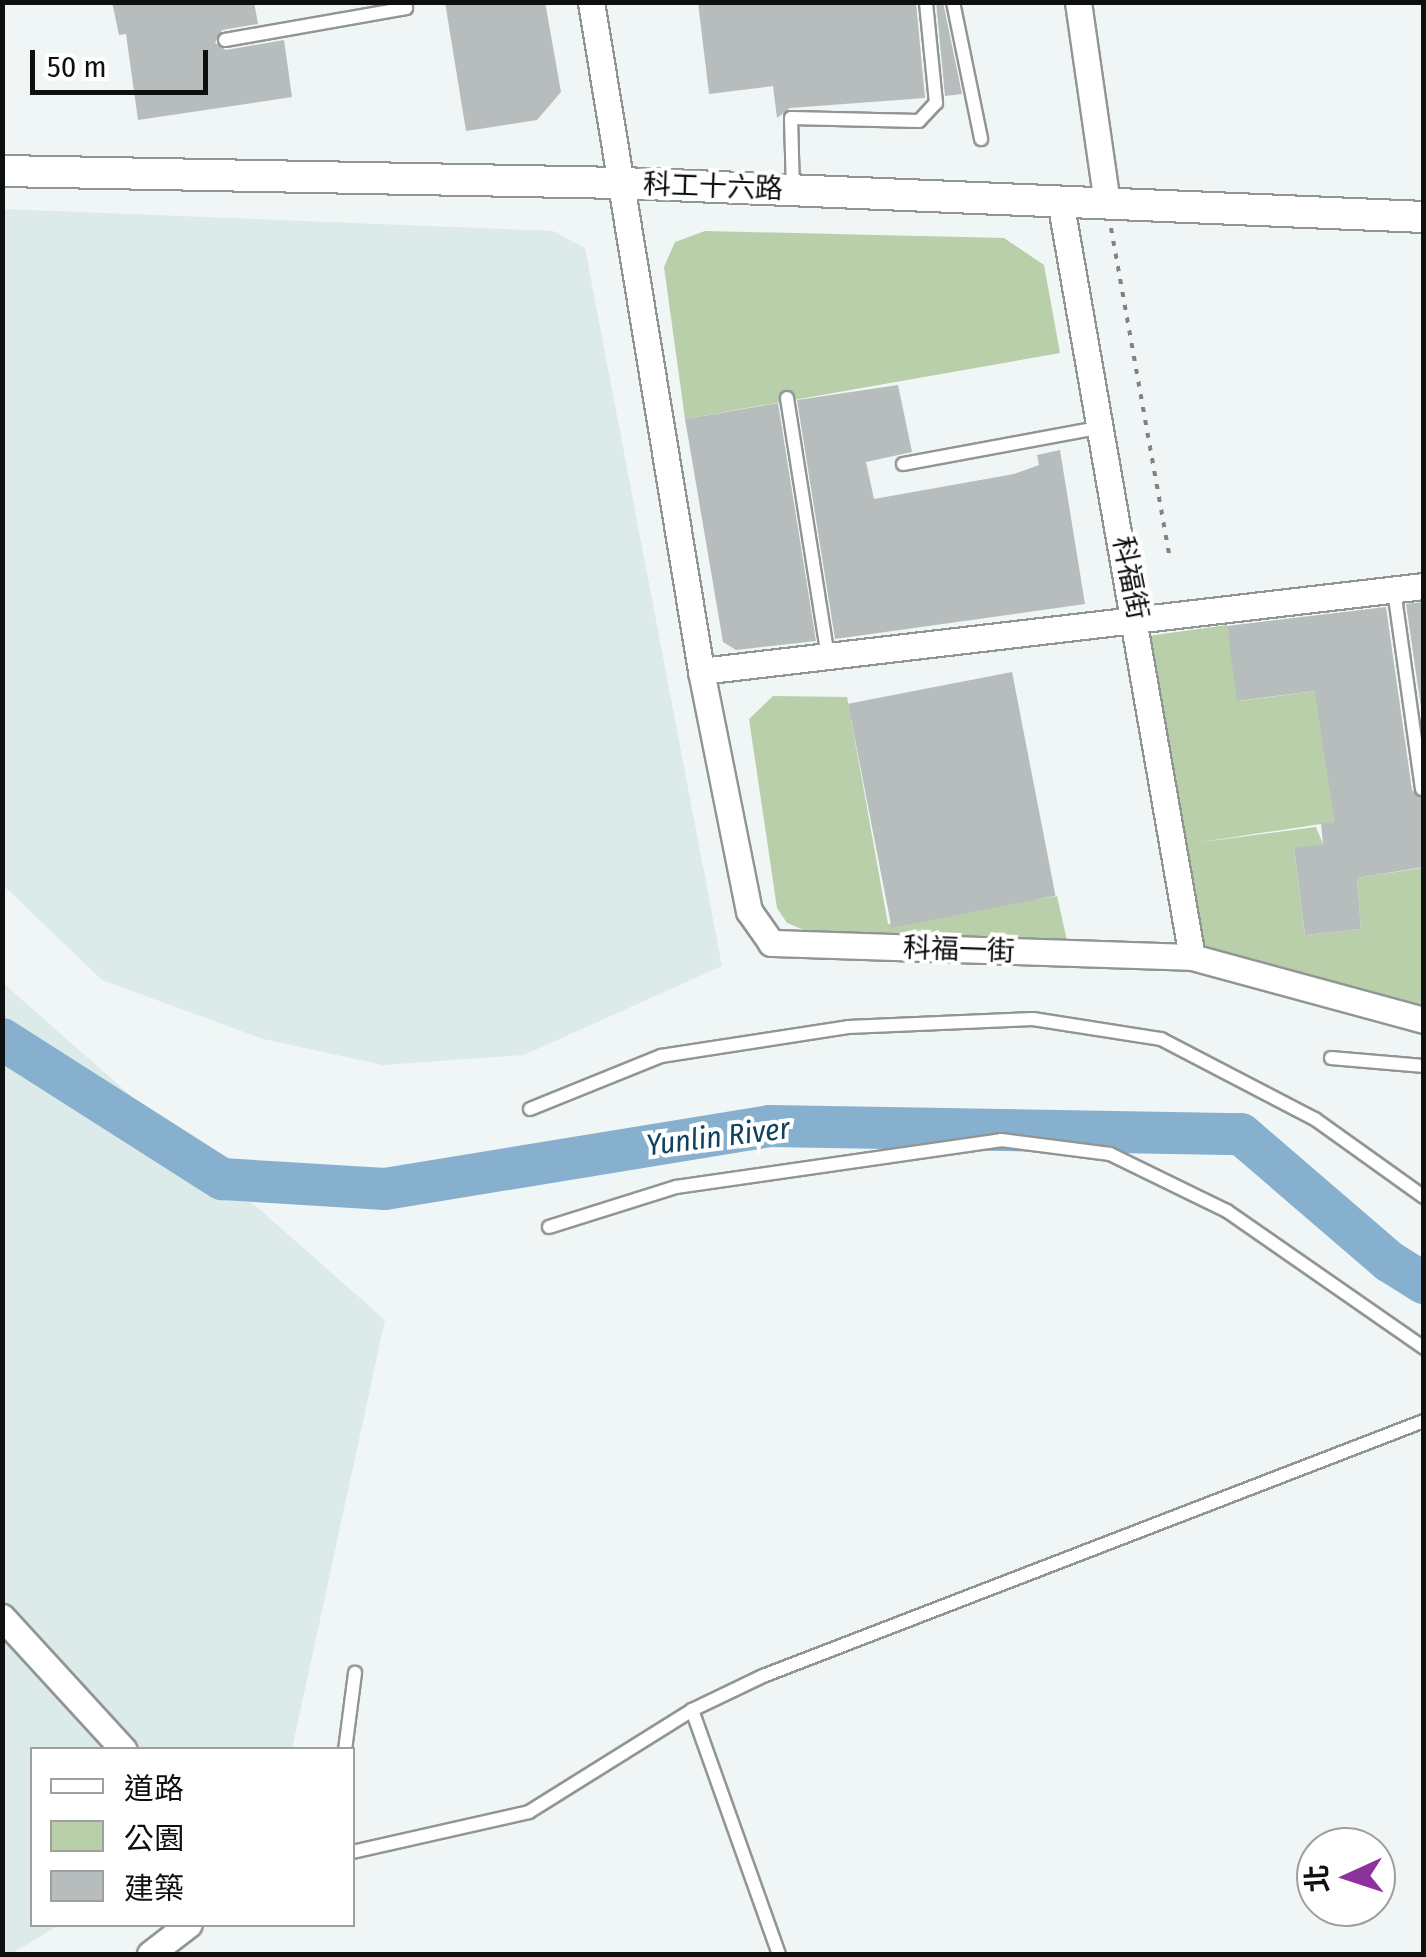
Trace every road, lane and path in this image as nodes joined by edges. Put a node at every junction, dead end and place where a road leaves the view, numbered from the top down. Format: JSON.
{"nodes":[{"id":1,"x":405,"y":2,"type":"edge"},
{"id":2,"x":591,"y":2,"type":"edge"},
{"id":3,"x":926,"y":2,"type":"edge"},
{"id":4,"x":953,"y":2,"type":"edge"},
{"id":5,"x":1078,"y":2,"type":"edge"},
{"id":6,"x":225,"y":40,"type":"dead end"},
{"id":7,"x":981,"y":139,"type":"dead end"},
{"id":8,"x":2,"y":171,"type":"edge"},
{"id":9,"x":622,"y":184,"type":"junction"},
{"id":10,"x":794,"y":190,"type":"junction"},
{"id":11,"x":1060,"y":200,"type":"junction"},
{"id":12,"x":1107,"y":204,"type":"junction"},
{"id":13,"x":1424,"y":217,"type":"edge"},
{"id":14,"x":787,"y":398,"type":"dead end"},
{"id":15,"x":1102,"y":427,"type":"junction"},
{"id":16,"x":903,"y":464,"type":"dead end"},
{"id":17,"x":1169,"y":555,"type":"dead end"},
{"id":18,"x":1424,"y":586,"type":"edge"},
{"id":19,"x":1394,"y":590,"type":"junction"},
{"id":20,"x":1138,"y":620,"type":"junction"},
{"id":21,"x":828,"y":656,"type":"junction"},
{"id":22,"x":701,"y":670,"type":"junction"},
{"id":23,"x":1422,"y":789,"type":"edge"},
{"id":24,"x":1192,"y":957,"type":"junction"},
{"id":25,"x":1424,"y":1020,"type":"edge"},
{"id":26,"x":1331,"y":1058,"type":"dead end"},
{"id":27,"x":1424,"y":1066,"type":"edge"},
{"id":28,"x":530,"y":1109,"type":"dead end"},
{"id":29,"x":1424,"y":1196,"type":"edge"},
{"id":30,"x":548,"y":1227,"type":"dead end"},
{"id":31,"x":1424,"y":1348,"type":"edge"},
{"id":32,"x":1424,"y":1421,"type":"edge"},
{"id":33,"x":2,"y":1617,"type":"edge"},
{"id":34,"x":354,"y":1673,"type":"dead end"},
{"id":35,"x":692,"y":1710,"type":"junction"},
{"id":36,"x":121,"y":1747,"type":"edge"},
{"id":37,"x":345,"y":1747,"type":"edge"},
{"id":38,"x":355,"y":1851,"type":"edge"},
{"id":39,"x":185,"y":1927,"type":"edge"},
{"id":40,"x":150,"y":1954,"type":"edge"},
{"id":41,"x":780,"y":1954,"type":"edge"}],
"edges":[{"from":1,"to":6,"type":"lane"},
{"from":2,"to":9,"type":"street","name":"科福一街"},
{"from":3,"to":10,"type":"lane"},
{"from":4,"to":7,"type":"lane"},
{"from":5,"to":12,"type":"street"},
{"from":8,"to":9,"type":"street","name":"科工十六路"},
{"from":9,"to":10,"type":"street","name":"科工十六路"},
{"from":9,"to":22,"type":"street","name":"科福一街"},
{"from":10,"to":11,"type":"street","name":"科工十六路"},
{"from":11,"to":12,"type":"street","name":"科工十六路"},
{"from":11,"to":15,"type":"street","name":"科福街"},
{"from":12,"to":13,"type":"street","name":"科工十六路"},
{"from":12,"to":17,"type":"path"},
{"from":14,"to":21,"type":"lane"},
{"from":15,"to":16,"type":"lane"},
{"from":15,"to":20,"type":"street","name":"科福街"},
{"from":18,"to":19,"type":"street"},
{"from":19,"to":20,"type":"street"},
{"from":19,"to":23,"type":"lane"},
{"from":20,"to":21,"type":"street"},
{"from":20,"to":24,"type":"street","name":"科福街"},
{"from":21,"to":22,"type":"street"},
{"from":22,"to":24,"type":"street","name":"科福一街"},
{"from":24,"to":25,"type":"street","name":"科福一街"},
{"from":26,"to":27,"type":"lane"},
{"from":28,"to":29,"type":"lane"},
{"from":30,"to":31,"type":"lane"},
{"from":32,"to":35,"type":"lane"},
{"from":33,"to":36,"type":"street"},
{"from":34,"to":37,"type":"lane"},
{"from":35,"to":38,"type":"lane"},
{"from":35,"to":41,"type":"lane"},
{"from":39,"to":40,"type":"street"}]}
